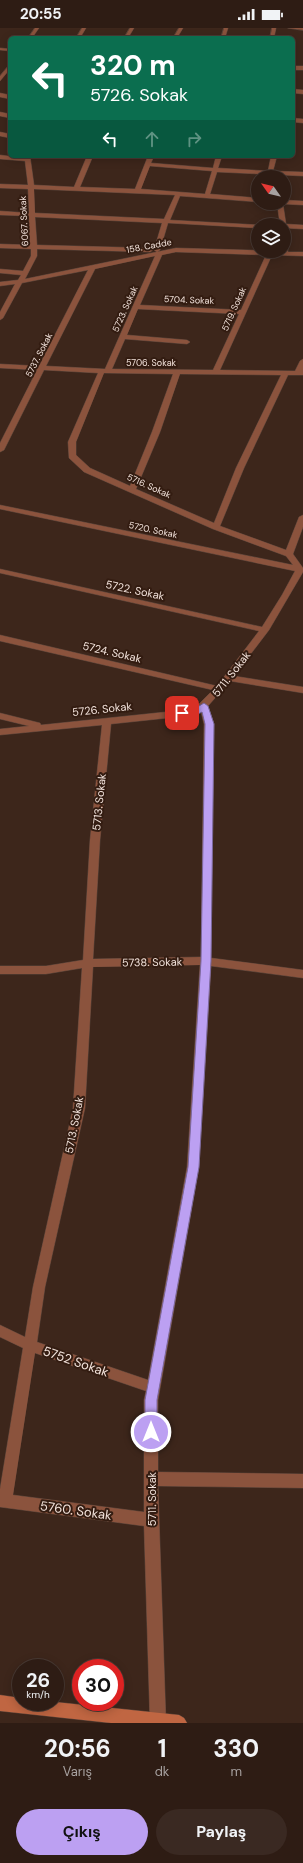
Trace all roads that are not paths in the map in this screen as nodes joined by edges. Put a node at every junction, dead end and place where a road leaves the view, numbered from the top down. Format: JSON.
{"nodes":[{"id":1,"x":290,"y":28,"type":"edge"},
{"id":2,"x":303,"y":29,"type":"edge"},
{"id":3,"x":8,"y":68,"type":"edge"},
{"id":4,"x":1,"y":77,"type":"edge"},
{"id":5,"x":27,"y":158,"type":"edge"},
{"id":6,"x":89,"y":158,"type":"edge"},
{"id":7,"x":150,"y":158,"type":"edge"},
{"id":8,"x":218,"y":158,"type":"edge"},
{"id":9,"x":274,"y":158,"type":"edge"},
{"id":10,"x":148,"y":164,"type":"junction"},
{"id":11,"x":214,"y":170,"type":"junction"},
{"id":12,"x":271,"y":170,"type":"edge"},
{"id":13,"x":251,"y":172,"type":"edge"},
{"id":14,"x":291,"y":174,"type":"edge"},
{"id":15,"x":303,"y":174,"type":"edge"},
{"id":16,"x":0,"y":186,"type":"edge"},
{"id":17,"x":31,"y":187,"type":"junction"},
{"id":18,"x":76,"y":189,"type":"junction"},
{"id":19,"x":137,"y":191,"type":"junction"},
{"id":20,"x":178,"y":194,"type":"junction"},
{"id":21,"x":207,"y":196,"type":"junction"},
{"id":22,"x":251,"y":199,"type":"edge"},
{"id":23,"x":291,"y":202,"type":"edge"},
{"id":24,"x":303,"y":203,"type":"edge"},
{"id":25,"x":0,"y":213,"type":"edge"},
{"id":26,"x":33,"y":216,"type":"junction"},
{"id":27,"x":166,"y":221,"type":"junction"},
{"id":28,"x":251,"y":226,"type":"edge"},
{"id":29,"x":291,"y":226,"type":"edge"},
{"id":30,"x":303,"y":227,"type":"edge"},
{"id":31,"x":0,"y":246,"type":"edge"},
{"id":32,"x":34,"y":248,"type":"junction"},
{"id":33,"x":159,"y":252,"type":"junction"},
{"id":34,"x":251,"y":252,"type":"edge"},
{"id":35,"x":291,"y":254,"type":"edge"},
{"id":36,"x":303,"y":254,"type":"edge"},
{"id":37,"x":268,"y":258,"type":"edge"},
{"id":38,"x":93,"y":267,"type":"junction"},
{"id":39,"x":0,"y":271,"type":"edge"},
{"id":40,"x":25,"y":273,"type":"junction"},
{"id":41,"x":20,"y":282,"type":"junction"},
{"id":42,"x":0,"y":284,"type":"edge"},
{"id":43,"x":136,"y":307,"type":"junction"},
{"id":44,"x":242,"y":312,"type":"junction"},
{"id":45,"x":0,"y":318,"type":"edge"},
{"id":46,"x":122,"y":337,"type":"junction"},
{"id":47,"x":187,"y":342,"type":"dead end"},
{"id":48,"x":303,"y":362,"type":"edge"},
{"id":49,"x":0,"y":366,"type":"edge"},
{"id":50,"x":43,"y":368,"type":"junction"},
{"id":51,"x":105,"y":372,"type":"junction"},
{"id":52,"x":177,"y":372,"type":"junction"},
{"id":53,"x":216,"y":372,"type":"junction"},
{"id":54,"x":286,"y":372,"type":"junction"},
{"id":55,"x":301,"y":373,"type":"edge"},
{"id":56,"x":0,"y":450,"type":"edge"},
{"id":57,"x":132,"y":490,"type":"junction"},
{"id":58,"x":0,"y":507,"type":"edge"},
{"id":59,"x":303,"y":516,"type":"edge"},
{"id":60,"x":216,"y":527,"type":"junction"},
{"id":61,"x":289,"y":554,"type":"junction"},
{"id":62,"x":302,"y":570,"type":"edge"},
{"id":63,"x":0,"y":571,"type":"edge"},
{"id":64,"x":265,"y":630,"type":"junction"},
{"id":65,"x":0,"y":638,"type":"edge"},
{"id":66,"x":227,"y":678,"type":"junction"},
{"id":67,"x":219,"y":689,"type":"junction"},
{"id":68,"x":303,"y":690,"type":"edge"},
{"id":69,"x":204,"y":706,"type":"junction"},
{"id":70,"x":0,"y":716,"type":"edge"},
{"id":71,"x":107,"y":720,"type":"junction"},
{"id":72,"x":43,"y":726,"type":"junction"},
{"id":73,"x":0,"y":732,"type":"edge"},
{"id":74,"x":206,"y":961,"type":"junction"},
{"id":75,"x":88,"y":963,"type":"junction"},
{"id":76,"x":0,"y":970,"type":"edge"},
{"id":77,"x":303,"y":974,"type":"edge"},
{"id":78,"x":0,"y":1331,"type":"edge"},
{"id":79,"x":29,"y":1345,"type":"junction"},
{"id":80,"x":154,"y":1388,"type":"junction"},
{"id":81,"x":152,"y":1480,"type":"junction"},
{"id":82,"x":303,"y":1481,"type":"edge"},
{"id":83,"x":3,"y":1500,"type":"edge"},
{"id":84,"x":151,"y":1520,"type":"junction"},
{"id":85,"x":0,"y":1703,"type":"edge"},
{"id":86,"x":157,"y":1722,"type":"edge"},
{"id":87,"x":179,"y":1723,"type":"edge"}],
"edges":[{"from":1,"to":2,"type":"street"},
{"from":3,"to":4,"type":"street"},
{"from":5,"to":17,"type":"street","name":"6067. Sokak"},
{"from":6,"to":18,"type":"street"},
{"from":7,"to":10,"type":"street"},
{"from":8,"to":11,"type":"street"},
{"from":9,"to":12,"type":"street"},
{"from":10,"to":11,"type":"street"},
{"from":10,"to":19,"type":"street"},
{"from":11,"to":13,"type":"street"},
{"from":11,"to":21,"type":"street"},
{"from":14,"to":15,"type":"street"},
{"from":16,"to":17,"type":"street"},
{"from":17,"to":18,"type":"street"},
{"from":17,"to":26,"type":"street","name":"6067. Sokak"},
{"from":18,"to":19,"type":"street"},
{"from":19,"to":20,"type":"street"},
{"from":20,"to":21,"type":"street"},
{"from":20,"to":27,"type":"street","name":"5723. Sokak"},
{"from":21,"to":22,"type":"street"},
{"from":23,"to":24,"type":"street"},
{"from":25,"to":26,"type":"street"},
{"from":26,"to":27,"type":"street"},
{"from":26,"to":32,"type":"street","name":"6067. Sokak"},
{"from":27,"to":28,"type":"street"},
{"from":27,"to":33,"type":"street","name":"5723. Sokak"},
{"from":29,"to":30,"type":"street"},
{"from":31,"to":32,"type":"street"},
{"from":32,"to":33,"type":"street"},
{"from":32,"to":40,"type":"street","name":"6067. Sokak"},
{"from":33,"to":34,"type":"street","name":"158. Cadde"},
{"from":33,"to":38,"type":"street","name":"158. Cadde"},
{"from":33,"to":43,"type":"street","name":"5723. Sokak"},
{"from":35,"to":36,"type":"street","name":"158. Cadde"},
{"from":37,"to":44,"type":"street","name":"5719. Sokak"},
{"from":38,"to":41,"type":"street","name":"158. Cadde"},
{"from":38,"to":50,"type":"street","name":"5737. Sokak"},
{"from":39,"to":40,"type":"street"},
{"from":40,"to":41,"type":"street","name":"6067. Sokak"},
{"from":41,"to":42,"type":"street","name":"158. Cadde"},
{"from":41,"to":45,"type":"street","name":"6067. Sokak"},
{"from":43,"to":44,"type":"street","name":"5704. Sokak"},
{"from":43,"to":46,"type":"street","name":"5723. Sokak"},
{"from":44,"to":53,"type":"street","name":"5719. Sokak"},
{"from":46,"to":47,"type":"street"},
{"from":46,"to":51,"type":"street","name":"5723. Sokak"},
{"from":48,"to":55,"type":"street"},
{"from":49,"to":50,"type":"street","name":"5706. Sokak"},
{"from":50,"to":51,"type":"street","name":"5706. Sokak"},
{"from":50,"to":56,"type":"street","name":"5737. Sokak"},
{"from":51,"to":52,"type":"street","name":"5706. Sokak"},
{"from":51,"to":57,"type":"street","name":"5716. Sokak"},
{"from":52,"to":53,"type":"street","name":"5706. Sokak"},
{"from":52,"to":57,"type":"street"},
{"from":53,"to":54,"type":"street","name":"5706. Sokak"},
{"from":54,"to":55,"type":"street","name":"5706. Sokak"},
{"from":54,"to":60,"type":"street"},
{"from":57,"to":60,"type":"street","name":"5716. Sokak"},
{"from":58,"to":62,"type":"street","name":"5720. Sokak"},
{"from":59,"to":61,"type":"street"},
{"from":60,"to":61,"type":"street","name":"5716. Sokak"},
{"from":61,"to":62,"type":"street"},
{"from":62,"to":64,"type":"street","name":"5711. Sokak"},
{"from":63,"to":64,"type":"street","name":"5722. Sokak"},
{"from":64,"to":66,"type":"street","name":"5711. Sokak"},
{"from":65,"to":67,"type":"street","name":"5724. Sokak"},
{"from":66,"to":67,"type":"street","name":"5711. Sokak"},
{"from":66,"to":68,"type":"street"},
{"from":67,"to":69,"type":"street","name":"5711. Sokak"},
{"from":69,"to":71,"type":"street","name":"5726. Sokak"},
{"from":69,"to":74,"type":"street","name":"5711. Sokak"},
{"from":70,"to":72,"type":"street"},
{"from":71,"to":72,"type":"street","name":"5726. Sokak"},
{"from":71,"to":75,"type":"street","name":"5713. Sokak"},
{"from":72,"to":73,"type":"street","name":"5726. Sokak"},
{"from":74,"to":75,"type":"street","name":"5738. Sokak"},
{"from":74,"to":77,"type":"street","name":"5738. Sokak"},
{"from":74,"to":80,"type":"street","name":"5711. Sokak"},
{"from":75,"to":76,"type":"street","name":"5738. Sokak"},
{"from":75,"to":79,"type":"street","name":"5713. Sokak"},
{"from":78,"to":79,"type":"street","name":"5752 Sokak"},
{"from":79,"to":80,"type":"street","name":"5752 Sokak"},
{"from":79,"to":83,"type":"street","name":"5713. Sokak"},
{"from":80,"to":81,"type":"street","name":"5711. Sokak"},
{"from":81,"to":82,"type":"street"},
{"from":81,"to":84,"type":"street","name":"5711. Sokak"},
{"from":83,"to":84,"type":"street","name":"5760. Sokak"},
{"from":84,"to":86,"type":"street","name":"5711. Sokak"},
{"from":85,"to":86,"type":"street"},
{"from":86,"to":87,"type":"street"}]}
